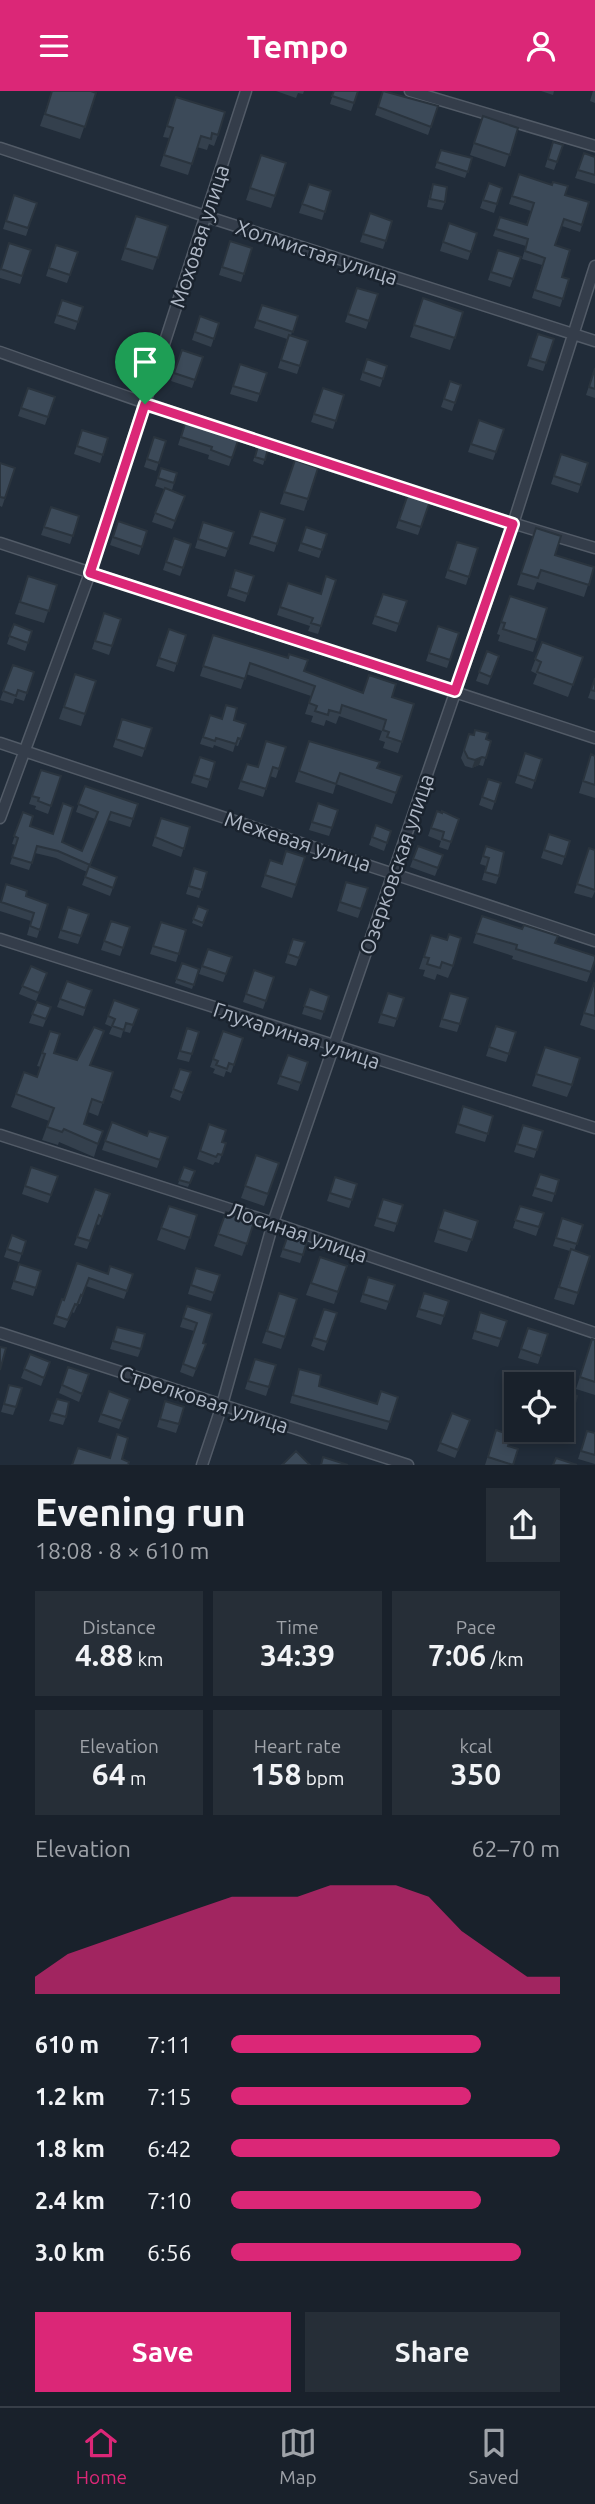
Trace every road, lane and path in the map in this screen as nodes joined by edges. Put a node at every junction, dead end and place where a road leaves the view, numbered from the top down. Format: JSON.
{"nodes":[{"id":1,"x":246,"y":91,"type":"edge"},
{"id":2,"x":410,"y":91,"type":"edge"},
{"id":3,"x":595,"y":146,"type":"edge"},
{"id":4,"x":0,"y":148,"type":"edge"},
{"id":5,"x":205,"y":216,"type":"junction"},
{"id":6,"x":595,"y":265,"type":"edge"},
{"id":7,"x":573,"y":334,"type":"junction"},
{"id":8,"x":595,"y":341,"type":"edge"},
{"id":9,"x":0,"y":352,"type":"edge"},
{"id":10,"x":145,"y":404,"type":"junction"},
{"id":11,"x":513,"y":524,"type":"junction"},
{"id":12,"x":0,"y":544,"type":"edge"},
{"id":13,"x":595,"y":548,"type":"edge"},
{"id":14,"x":90,"y":573,"type":"junction"},
{"id":15,"x":455,"y":691,"type":"junction"},
{"id":16,"x":595,"y":738,"type":"edge"},
{"id":17,"x":0,"y":743,"type":"edge"},
{"id":18,"x":23,"y":750,"type":"junction"},
{"id":19,"x":0,"y":818,"type":"edge"},
{"id":20,"x":392,"y":873,"type":"junction"},
{"id":21,"x":0,"y":939,"type":"edge"},
{"id":22,"x":595,"y":941,"type":"edge"},
{"id":23,"x":334,"y":1047,"type":"junction"},
{"id":24,"x":595,"y":1128,"type":"edge"},
{"id":25,"x":0,"y":1135,"type":"edge"},
{"id":26,"x":273,"y":1223,"type":"junction"},
{"id":27,"x":0,"y":1333,"type":"edge"},
{"id":28,"x":595,"y":1333,"type":"edge"},
{"id":29,"x":222,"y":1405,"type":"junction"},
{"id":30,"x":202,"y":1465,"type":"edge"},
{"id":31,"x":408,"y":1465,"type":"edge"}],
"edges":[{"from":1,"to":5,"type":"street","name":"Моховая улица"},
{"from":2,"to":3,"type":"street"},
{"from":4,"to":5,"type":"street","name":"Холмистая улица"},
{"from":5,"to":7,"type":"street","name":"Холмистая улица"},
{"from":5,"to":10,"type":"street","name":"Моховая улица"},
{"from":6,"to":7,"type":"street","name":"Озерковская улица"},
{"from":7,"to":8,"type":"street","name":"Холмистая улица"},
{"from":7,"to":11,"type":"street","name":"Озерковская улица"},
{"from":9,"to":10,"type":"street"},
{"from":10,"to":11,"type":"street"},
{"from":10,"to":14,"type":"street","name":"Моховая улица"},
{"from":11,"to":13,"type":"street"},
{"from":11,"to":15,"type":"street","name":"Озерковская улица"},
{"from":12,"to":14,"type":"street"},
{"from":14,"to":15,"type":"street"},
{"from":14,"to":18,"type":"street","name":"Моховая улица"},
{"from":15,"to":16,"type":"street"},
{"from":15,"to":20,"type":"street","name":"Озерковская улица"},
{"from":17,"to":18,"type":"street","name":"Межевая улица"},
{"from":18,"to":19,"type":"street","name":"Моховая улица"},
{"from":18,"to":20,"type":"street","name":"Межевая улица"},
{"from":20,"to":22,"type":"street","name":"Межевая улица"},
{"from":20,"to":23,"type":"street","name":"Озерковская улица"},
{"from":21,"to":23,"type":"street","name":"Глухариная улица"},
{"from":23,"to":24,"type":"street","name":"Глухариная улица"},
{"from":23,"to":26,"type":"street","name":"Озерковская улица"},
{"from":25,"to":26,"type":"street","name":"Лосиная улица"},
{"from":26,"to":28,"type":"street","name":"Лосиная улица"},
{"from":26,"to":29,"type":"street","name":"Озерковская улица"},
{"from":27,"to":29,"type":"street","name":"Стрелковая улица"},
{"from":29,"to":30,"type":"street","name":"Озерковская улица"},
{"from":29,"to":31,"type":"street","name":"Стрелковая улица"}]}
